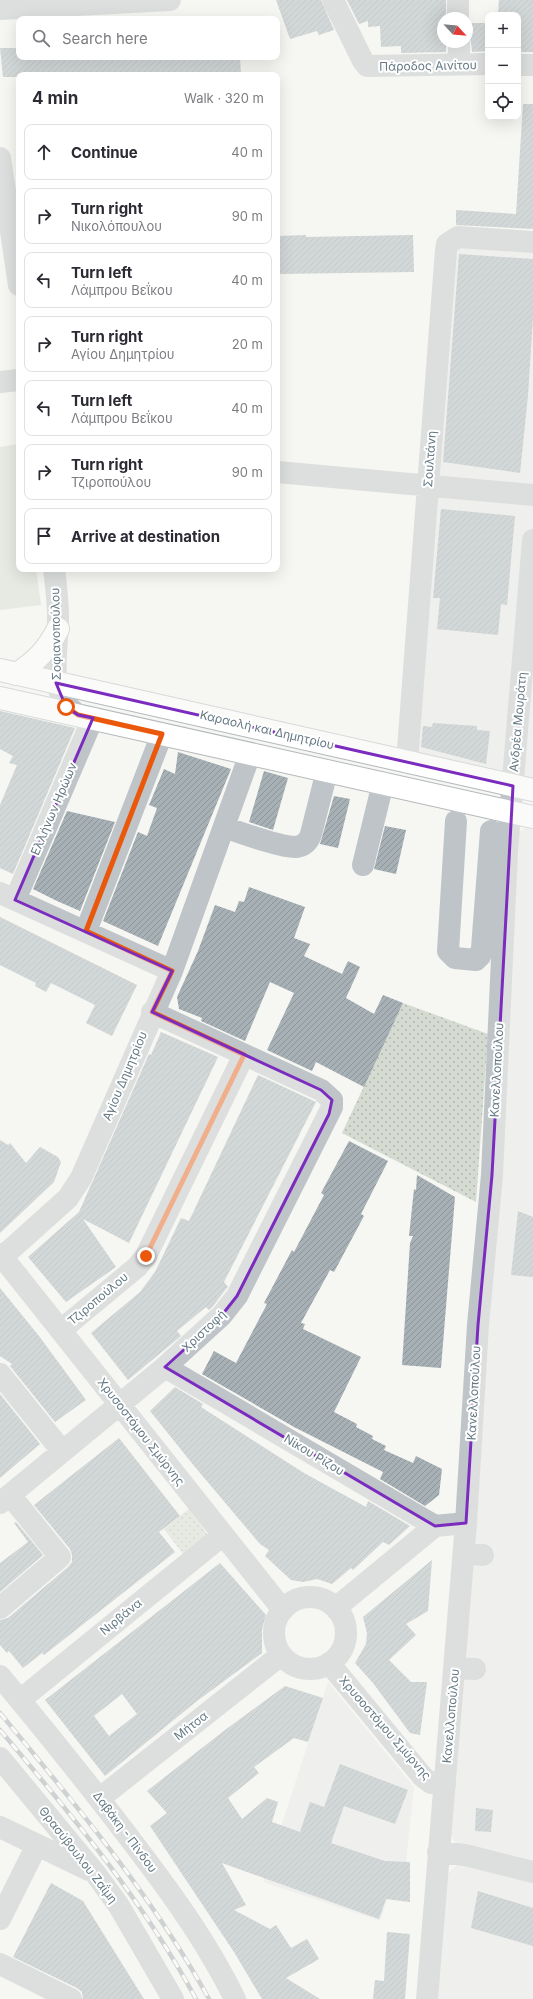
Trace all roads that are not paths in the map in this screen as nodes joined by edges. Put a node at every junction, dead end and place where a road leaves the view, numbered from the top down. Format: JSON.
{"nodes":[{"id":1,"x":170,"y":0,"type":"edge"},
{"id":2,"x":333,"y":0,"type":"edge"},
{"id":3,"x":458,"y":0,"type":"edge"},
{"id":4,"x":0,"y":9,"type":"edge"},
{"id":5,"x":458,"y":12,"type":"edge"},
{"id":6,"x":459,"y":48,"type":"edge"},
{"id":7,"x":459,"y":64,"type":"junction"},
{"id":8,"x":485,"y":64,"type":"edge"},
{"id":9,"x":521,"y":65,"type":"edge"},
{"id":10,"x":533,"y":65,"type":"edge"},
{"id":11,"x":0,"y":158,"type":"edge"},
{"id":12,"x":533,"y":242,"type":"edge"},
{"id":13,"x":16,"y":265,"type":"edge"},
{"id":14,"x":16,"y":380,"type":"edge"},
{"id":15,"x":0,"y":382,"type":"edge"},
{"id":16,"x":280,"y":472,"type":"edge"},
{"id":17,"x":428,"y":485,"type":"junction"},
{"id":18,"x":533,"y":495,"type":"edge"},
{"id":19,"x":533,"y":540,"type":"edge"},
{"id":20,"x":54,"y":572,"type":"edge"},
{"id":21,"x":530,"y":600,"type":"edge"},
{"id":22,"x":58,"y":629,"type":"junction"},
{"id":23,"x":8,"y":672,"type":"edge"},
{"id":24,"x":56,"y":683,"type":"junction"},
{"id":25,"x":0,"y":698,"type":"edge"},
{"id":26,"x":85,"y":716,"type":"junction"},
{"id":27,"x":162,"y":734,"type":"junction"},
{"id":28,"x":250,"y":754,"type":"junction"},
{"id":29,"x":407,"y":762,"type":"junction"},
{"id":30,"x":327,"y":771,"type":"junction"},
{"id":31,"x":383,"y":783,"type":"junction"},
{"id":32,"x":523,"y":788,"type":"edge"},
{"id":33,"x":511,"y":812,"type":"junction"},
{"id":34,"x":533,"y":817,"type":"edge"},
{"id":35,"x":456,"y":821,"type":"dead end"},
{"id":36,"x":224,"y":827,"type":"junction"},
{"id":37,"x":491,"y":831,"type":"dead end"},
{"id":38,"x":364,"y":864,"type":"dead end"},
{"id":39,"x":8,"y":896,"type":"edge"},
{"id":40,"x":495,"y":917,"type":"junction"},
{"id":41,"x":86,"y":931,"type":"junction"},
{"id":42,"x":172,"y":971,"type":"junction"},
{"id":43,"x":152,"y":1012,"type":"junction"},
{"id":44,"x":244,"y":1055,"type":"junction"},
{"id":45,"x":1,"y":1256,"type":"edge"},
{"id":46,"x":60,"y":1330,"type":"junction"},
{"id":47,"x":165,"y":1367,"type":"junction"},
{"id":48,"x":0,"y":1374,"type":"edge"},
{"id":49,"x":119,"y":1404,"type":"junction"},
{"id":50,"x":62,"y":1451,"type":"junction"},
{"id":51,"x":5,"y":1499,"type":"edge"},
{"id":52,"x":466,"y":1523,"type":"junction"},
{"id":53,"x":435,"y":1526,"type":"junction"},
{"id":54,"x":223,"y":1535,"type":"junction"},
{"id":55,"x":0,"y":1608,"type":"edge"},
{"id":56,"x":283,"y":1610,"type":"junction"},
{"id":57,"x":337,"y":1610,"type":"junction"},
{"id":58,"x":281,"y":1655,"type":"junction"},
{"id":59,"x":329,"y":1663,"type":"junction"},
{"id":60,"x":0,"y":1676,"type":"edge"},
{"id":61,"x":20,"y":1700,"type":"junction"},
{"id":62,"x":0,"y":1758,"type":"edge"},
{"id":63,"x":445,"y":1784,"type":"junction"},
{"id":64,"x":100,"y":1798,"type":"junction"},
{"id":65,"x":0,"y":1827,"type":"edge"},
{"id":66,"x":37,"y":1844,"type":"junction"},
{"id":67,"x":438,"y":1852,"type":"junction"},
{"id":68,"x":533,"y":1872,"type":"edge"},
{"id":69,"x":95,"y":1873,"type":"junction"},
{"id":70,"x":0,"y":1919,"type":"edge"},
{"id":71,"x":0,"y":1964,"type":"edge"},
{"id":72,"x":72,"y":1999,"type":"edge"},
{"id":73,"x":173,"y":1999,"type":"edge"},
{"id":74,"x":235,"y":1999,"type":"edge"},
{"id":75,"x":427,"y":1999,"type":"edge"}],
"edges":[{"from":1,"to":4,"type":"street"},
{"from":2,"to":7,"type":"street","name":"Πάροδος Αινίτου"},
{"from":3,"to":5,"type":"street"},
{"from":6,"to":7,"type":"street"},
{"from":7,"to":8,"type":"street","name":"Πάροδος Αινίτου"},
{"from":9,"to":10,"type":"street"},
{"from":11,"to":13,"type":"street"},
{"from":12,"to":17,"type":"street","name":"Σουλτάνη"},
{"from":14,"to":15,"type":"street"},
{"from":16,"to":17,"type":"street"},
{"from":17,"to":18,"type":"street"},
{"from":17,"to":29,"type":"street","name":"Σουλτάνη"},
{"from":19,"to":21,"type":"street","name":"Ανδρέα Μουράτη"},
{"from":20,"to":22,"type":"street","name":"Σοφιανοπούλου"},
{"from":21,"to":32,"type":"street","name":"Ανδρέα Μουράτη"},
{"from":22,"to":23,"type":"main road"},
{"from":22,"to":24,"type":"street","name":"Σοφιανοπούλου"},
{"from":23,"to":24,"type":"main road","name":"Καραολή και Δημητρίου"},
{"from":24,"to":26,"type":"street","name":"Σοφιανοπούλου"},
{"from":24,"to":29,"type":"main road","name":"Καραολή και Δημητρίου"},
{"from":25,"to":26,"type":"main road"},
{"from":26,"to":27,"type":"main road"},
{"from":26,"to":39,"type":"street","name":"Ελλήνων Ηρώων"},
{"from":27,"to":28,"type":"main road"},
{"from":27,"to":41,"type":"street"},
{"from":28,"to":30,"type":"main road"},
{"from":28,"to":36,"type":"street","name":"Αγίου Δημητρίου"},
{"from":29,"to":32,"type":"main road","name":"Καραολή και Δημητρίου"},
{"from":30,"to":31,"type":"main road"},
{"from":30,"to":36,"type":"street"},
{"from":31,"to":33,"type":"main road"},
{"from":31,"to":38,"type":"street"},
{"from":32,"to":33,"type":"street","name":"Κανελλοπούλου"},
{"from":33,"to":34,"type":"main road"},
{"from":33,"to":40,"type":"street","name":"Κανελλοπούλου"},
{"from":35,"to":40,"type":"street"},
{"from":36,"to":42,"type":"street","name":"Αγίου Δημητρίου"},
{"from":37,"to":40,"type":"street"},
{"from":39,"to":41,"type":"street"},
{"from":40,"to":52,"type":"street","name":"Κανελλοπούλου"},
{"from":41,"to":42,"type":"street"},
{"from":42,"to":43,"type":"street","name":"Αγίου Δημητρίου"},
{"from":43,"to":44,"type":"street"},
{"from":43,"to":45,"type":"street","name":"Αγίου Δημητρίου"},
{"from":44,"to":46,"type":"street","name":"Τζιροπούλου"},
{"from":44,"to":47,"type":"street","name":"Χριστοφή"},
{"from":45,"to":46,"type":"street","name":"Χρυσοστόμου Σμύρνης"},
{"from":46,"to":49,"type":"street","name":"Χρυσοστόμου Σμύρνης"},
{"from":47,"to":49,"type":"street","name":"Χριστοφή"},
{"from":47,"to":53,"type":"street","name":"Νίκου Ρίζου"},
{"from":48,"to":50,"type":"street"},
{"from":49,"to":50,"type":"street","name":"Χριστοφή"},
{"from":49,"to":54,"type":"street","name":"Χρυσοστόμου Σμύρνης"},
{"from":50,"to":51,"type":"street","name":"Χριστοφή"},
{"from":51,"to":55,"type":"street"},
{"from":52,"to":53,"type":"street"},
{"from":52,"to":63,"type":"street","name":"Κανελλοπούλου"},
{"from":53,"to":57,"type":"street"},
{"from":54,"to":56,"type":"street","name":"Χρυσοστόμου Σμύρνης"},
{"from":54,"to":61,"type":"street","name":"Νιρβάνα"},
{"from":56,"to":57,"type":"street"},
{"from":56,"to":58,"type":"street"},
{"from":57,"to":59,"type":"street"},
{"from":58,"to":59,"type":"street"},
{"from":58,"to":64,"type":"street","name":"Μήτσα"},
{"from":59,"to":63,"type":"street","name":"Χρυσοστόμου Σμύρνης"},
{"from":60,"to":61,"type":"street","name":"Δαβάκη - Πίνδου"},
{"from":61,"to":64,"type":"street","name":"Δαβάκη - Πίνδου"},
{"from":62,"to":69,"type":"street","name":"Θρασύβουλου Ζαΐμη"},
{"from":63,"to":67,"type":"street","name":"Κανελλοπούλου"},
{"from":64,"to":74,"type":"street","name":"Δαβάκη - Πίνδου"},
{"from":65,"to":66,"type":"street"},
{"from":66,"to":69,"type":"street"},
{"from":66,"to":70,"type":"street"},
{"from":67,"to":68,"type":"street"},
{"from":67,"to":75,"type":"street","name":"Κανελλοπούλου"},
{"from":69,"to":73,"type":"street","name":"Θρασύβουλου Ζαΐμη"},
{"from":71,"to":72,"type":"street"}]}
